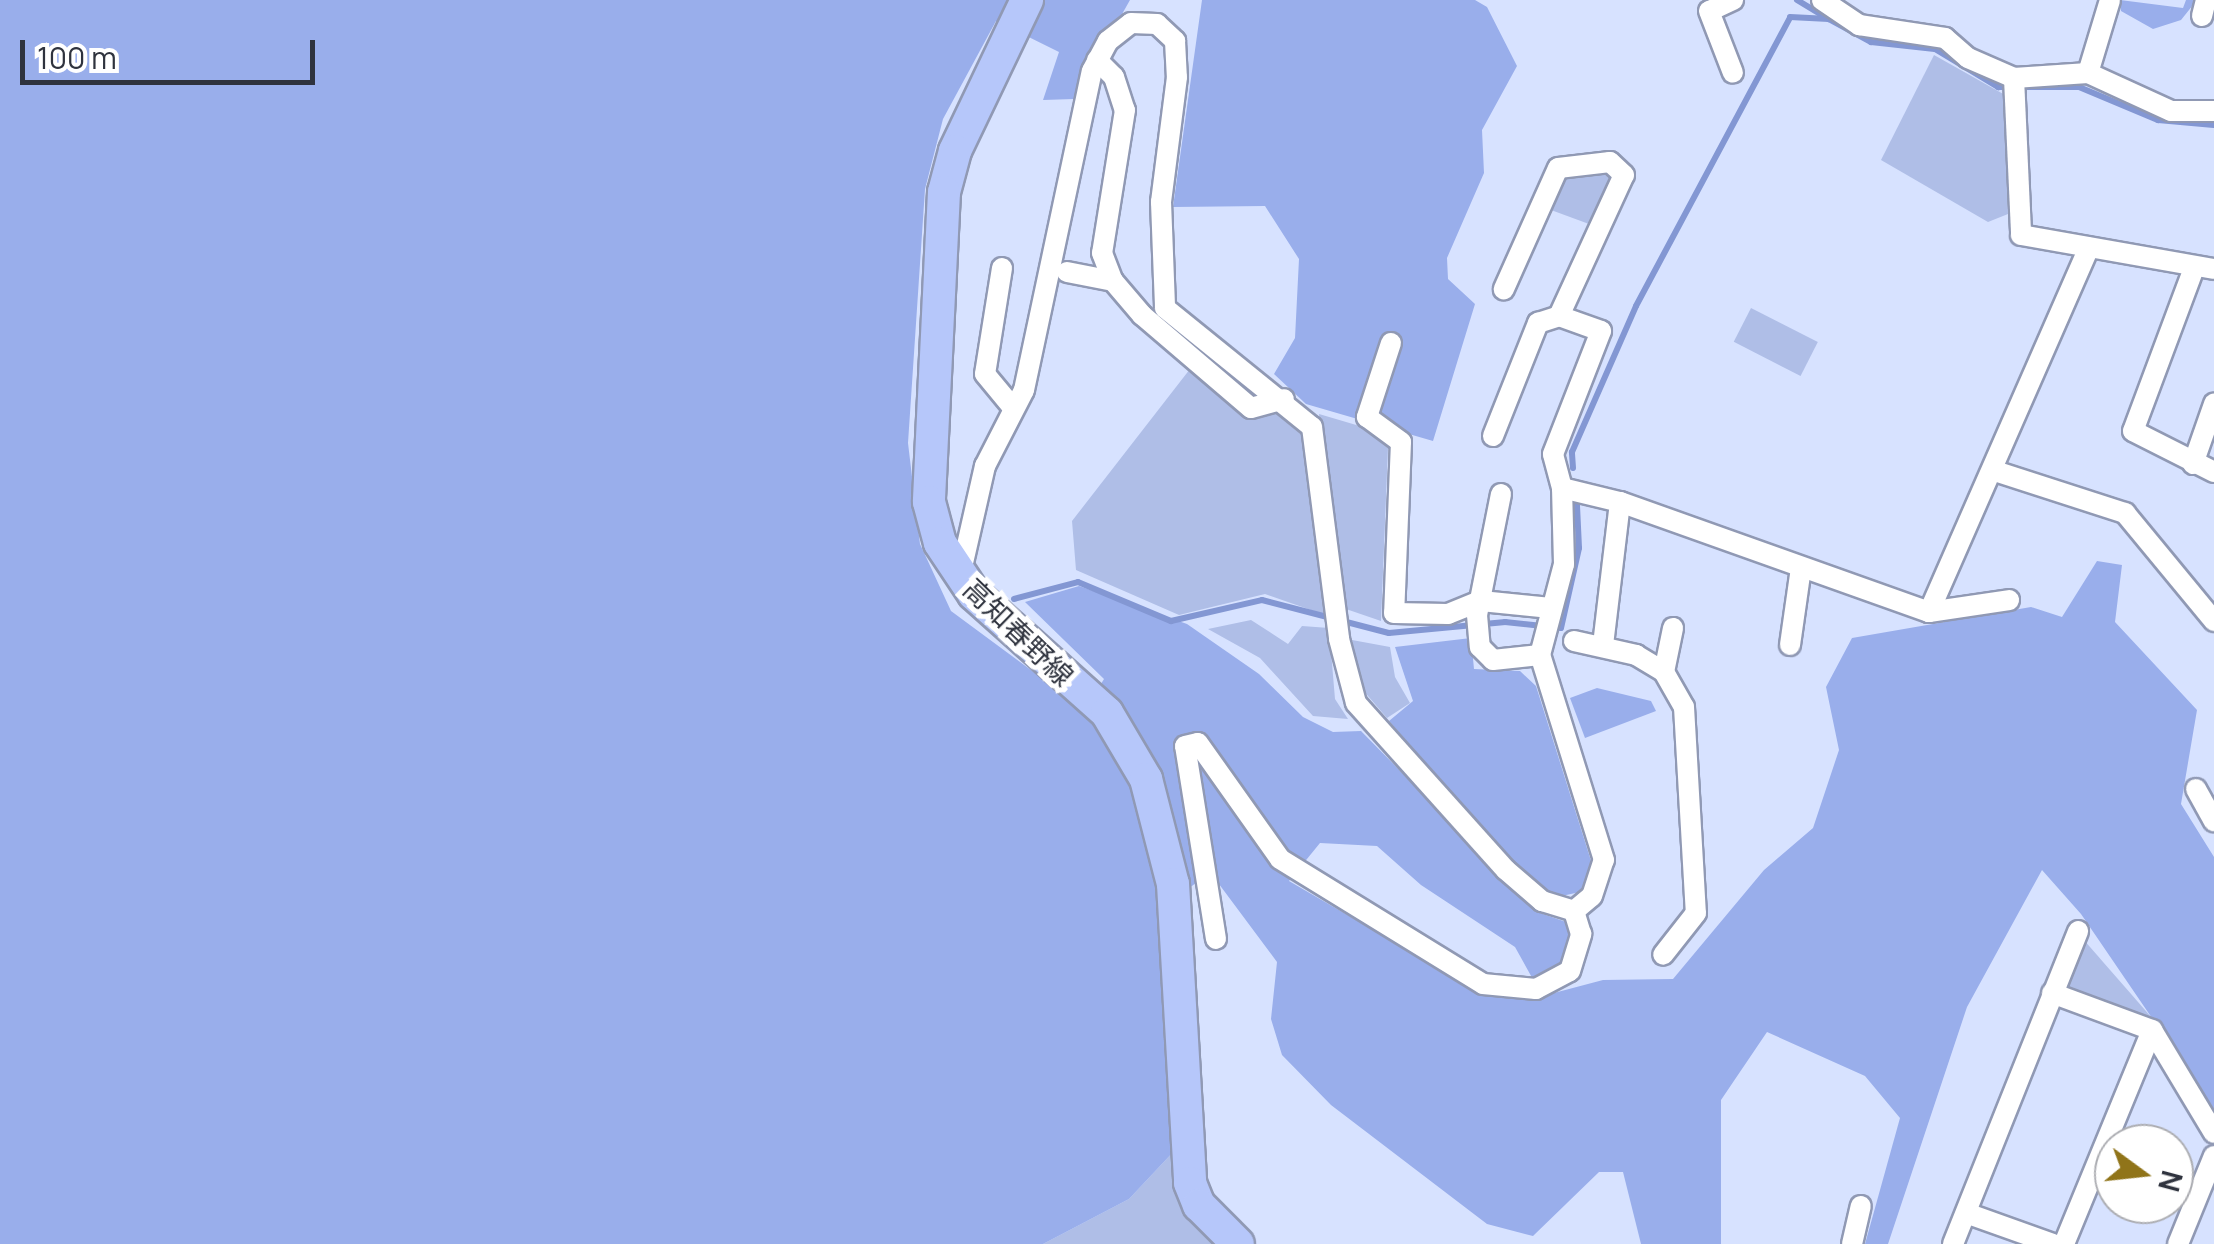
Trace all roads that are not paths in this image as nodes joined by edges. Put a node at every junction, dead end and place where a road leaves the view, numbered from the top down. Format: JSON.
{"nodes":[{"id":1,"x":1028,"y":0,"type":"edge"},
{"id":2,"x":1733,"y":0,"type":"edge"},
{"id":3,"x":2110,"y":0,"type":"edge"},
{"id":4,"x":1825,"y":1,"type":"edge"},
{"id":5,"x":1096,"y":60,"type":"junction"},
{"id":6,"x":1733,"y":73,"type":"dead end"},
{"id":7,"x":2088,"y":73,"type":"junction"},
{"id":8,"x":2014,"y":78,"type":"junction"},
{"id":9,"x":2214,"y":111,"type":"edge"},
{"id":10,"x":2089,"y":248,"type":"junction"},
{"id":11,"x":1002,"y":268,"type":"dead end"},
{"id":12,"x":2204,"y":268,"type":"edge"},
{"id":13,"x":1067,"y":272,"type":"dead end"},
{"id":14,"x":1113,"y":281,"type":"junction"},
{"id":15,"x":1504,"y":289,"type":"dead end"},
{"id":16,"x":1559,"y":316,"type":"junction"},
{"id":17,"x":1391,"y":343,"type":"dead end"},
{"id":18,"x":1284,"y":399,"type":"junction"},
{"id":19,"x":2214,"y":404,"type":"edge"},
{"id":20,"x":1014,"y":409,"type":"junction"},
{"id":21,"x":1493,"y":436,"type":"dead end"},
{"id":22,"x":2193,"y":464,"type":"junction"},
{"id":23,"x":1995,"y":471,"type":"junction"},
{"id":24,"x":2214,"y":472,"type":"edge"},
{"id":25,"x":1562,"y":488,"type":"junction"},
{"id":26,"x":1501,"y":494,"type":"dead end"},
{"id":27,"x":1620,"y":502,"type":"junction"},
{"id":28,"x":1801,"y":568,"type":"junction"},
{"id":29,"x":960,"y":576,"type":"junction"},
{"id":30,"x":2009,"y":600,"type":"dead end"},
{"id":31,"x":1479,"y":608,"type":"junction"},
{"id":32,"x":1552,"y":608,"type":"junction"},
{"id":33,"x":1929,"y":612,"type":"junction"},
{"id":34,"x":2214,"y":621,"type":"edge"},
{"id":35,"x":1672,"y":628,"type":"dead end"},
{"id":36,"x":1574,"y":642,"type":"dead end"},
{"id":37,"x":1602,"y":645,"type":"junction"},
{"id":38,"x":1790,"y":646,"type":"dead end"},
{"id":39,"x":1540,"y":655,"type":"junction"},
{"id":40,"x":1664,"y":672,"type":"junction"},
{"id":41,"x":2196,"y":789,"type":"dead end"},
{"id":42,"x":2212,"y":812,"type":"edge"},
{"id":43,"x":1574,"y":911,"type":"junction"},
{"id":44,"x":2078,"y":930,"type":"dead end"},
{"id":45,"x":1216,"y":939,"type":"dead end"},
{"id":46,"x":1663,"y":955,"type":"dead end"},
{"id":47,"x":2052,"y":993,"type":"junction"},
{"id":48,"x":2152,"y":1030,"type":"junction"},
{"id":49,"x":2214,"y":1133,"type":"edge"},
{"id":50,"x":2214,"y":1156,"type":"edge"},
{"id":51,"x":1861,"y":1206,"type":"dead end"},
{"id":52,"x":1966,"y":1213,"type":"junction"},
{"id":53,"x":1238,"y":1244,"type":"edge"},
{"id":54,"x":1852,"y":1244,"type":"edge"},
{"id":55,"x":1953,"y":1244,"type":"edge"},
{"id":56,"x":2053,"y":1244,"type":"edge"},
{"id":57,"x":2064,"y":1244,"type":"edge"},
{"id":58,"x":2178,"y":1244,"type":"edge"}],
"edges":[{"from":1,"to":29,"type":"main road","name":"高知春野線"},
{"from":2,"to":6,"type":"street"},
{"from":3,"to":7,"type":"street"},
{"from":4,"to":8,"type":"street"},
{"from":5,"to":14,"type":"street"},
{"from":5,"to":18,"type":"street"},
{"from":5,"to":20,"type":"street"},
{"from":7,"to":8,"type":"street"},
{"from":7,"to":9,"type":"street"},
{"from":8,"to":10,"type":"street"},
{"from":10,"to":12,"type":"street"},
{"from":10,"to":23,"type":"street"},
{"from":11,"to":20,"type":"street"},
{"from":12,"to":22,"type":"street"},
{"from":13,"to":14,"type":"street"},
{"from":14,"to":18,"type":"street"},
{"from":15,"to":16,"type":"street"},
{"from":16,"to":21,"type":"street"},
{"from":16,"to":25,"type":"street"},
{"from":17,"to":31,"type":"street"},
{"from":18,"to":43,"type":"street"},
{"from":19,"to":22,"type":"street"},
{"from":20,"to":29,"type":"street"},
{"from":22,"to":24,"type":"street"},
{"from":23,"to":33,"type":"street"},
{"from":23,"to":34,"type":"street"},
{"from":25,"to":27,"type":"street"},
{"from":25,"to":32,"type":"street"},
{"from":26,"to":31,"type":"street"},
{"from":27,"to":28,"type":"street"},
{"from":27,"to":37,"type":"street"},
{"from":28,"to":33,"type":"street"},
{"from":28,"to":38,"type":"street"},
{"from":29,"to":53,"type":"main road","name":"高知春野線"},
{"from":30,"to":33,"type":"street"},
{"from":31,"to":32,"type":"street"},
{"from":31,"to":39,"type":"street"},
{"from":32,"to":39,"type":"street"},
{"from":35,"to":40,"type":"street"},
{"from":36,"to":37,"type":"street"},
{"from":37,"to":40,"type":"street"},
{"from":39,"to":43,"type":"street"},
{"from":40,"to":46,"type":"street"},
{"from":41,"to":42,"type":"street"},
{"from":43,"to":45,"type":"street"},
{"from":44,"to":47,"type":"street"},
{"from":47,"to":48,"type":"street"},
{"from":47,"to":52,"type":"street"},
{"from":48,"to":49,"type":"street"},
{"from":48,"to":57,"type":"street"},
{"from":50,"to":58,"type":"street"},
{"from":51,"to":54,"type":"street"},
{"from":52,"to":55,"type":"street"},
{"from":52,"to":56,"type":"street"}]}
